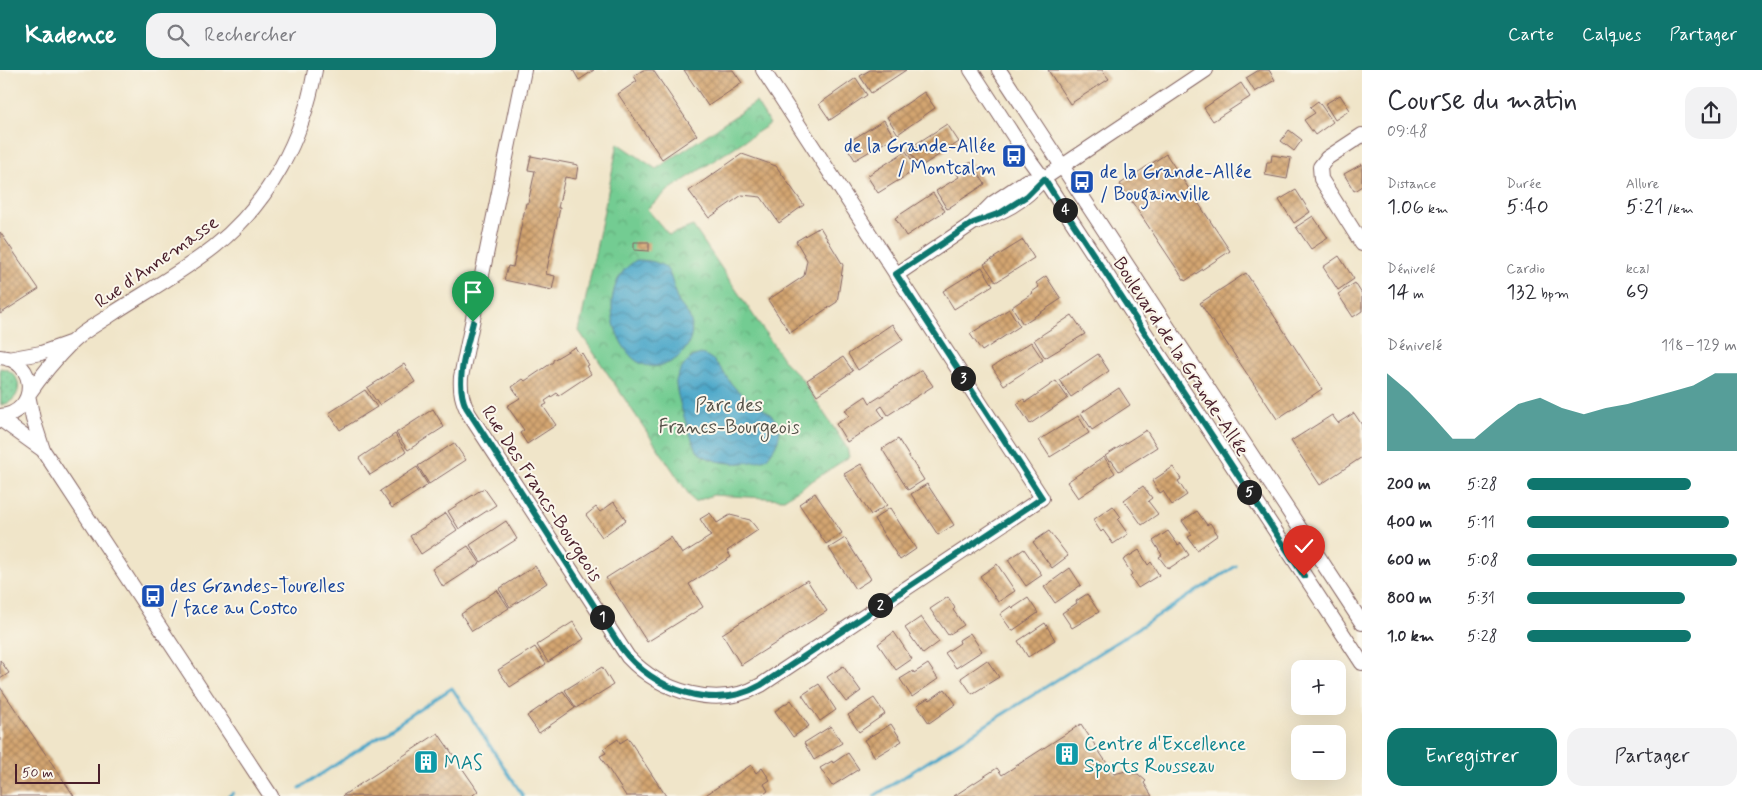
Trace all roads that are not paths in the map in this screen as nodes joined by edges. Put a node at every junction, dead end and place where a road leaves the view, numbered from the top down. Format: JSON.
{"nodes":[{"id":1,"x":315,"y":70,"type":"edge"},
{"id":2,"x":524,"y":70,"type":"edge"},
{"id":3,"x":763,"y":70,"type":"edge"},
{"id":4,"x":971,"y":70,"type":"edge"},
{"id":5,"x":999,"y":70,"type":"edge"},
{"id":6,"x":1206,"y":70,"type":"edge"},
{"id":7,"x":1362,"y":135,"type":"edge"},
{"id":8,"x":1062,"y":166,"type":"junction"},
{"id":9,"x":1044,"y":179,"type":"junction"},
{"id":10,"x":1362,"y":244,"type":"edge"},
{"id":11,"x":896,"y":274,"type":"junction"},
{"id":12,"x":73,"y":342,"type":"junction"},
{"id":13,"x":4,"y":358,"type":"edge"},
{"id":14,"x":28,"y":395,"type":"junction"},
{"id":15,"x":0,"y":417,"type":"edge"},
{"id":16,"x":42,"y":450,"type":"junction"},
{"id":17,"x":1362,"y":623,"type":"edge"},
{"id":18,"x":1362,"y":663,"type":"edge"},
{"id":19,"x":271,"y":796,"type":"edge"}],
"edges":[{"from":1,"to":12,"type":"street","name":"Rue d'Annemasse"},
{"from":2,"to":11,"type":"street","name":"Rue Des Francs-Bourgeois"},
{"from":3,"to":11,"type":"street","name":"Rue Des Francs-Bourgeois"},
{"from":4,"to":9,"type":"street","name":"Boulevard de la Grande-Allée"},
{"from":5,"to":8,"type":"street","name":"Boulevard de la Grande-Allée"},
{"from":6,"to":8,"type":"street"},
{"from":7,"to":10,"type":"street"},
{"from":8,"to":9,"type":"street"},
{"from":8,"to":17,"type":"street","name":"Boulevard de la Grande-Allée"},
{"from":9,"to":11,"type":"street"},
{"from":9,"to":18,"type":"street","name":"Boulevard de la Grande-Allée"},
{"from":12,"to":13,"type":"street","name":"Rue d'Annemasse"},
{"from":12,"to":14,"type":"street","name":"Rue d'Annemasse"},
{"from":13,"to":14,"type":"street"},
{"from":14,"to":15,"type":"street","name":"Rue d'Annemasse"},
{"from":14,"to":16,"type":"street"},
{"from":15,"to":16,"type":"street"},
{"from":16,"to":19,"type":"street"}]}
